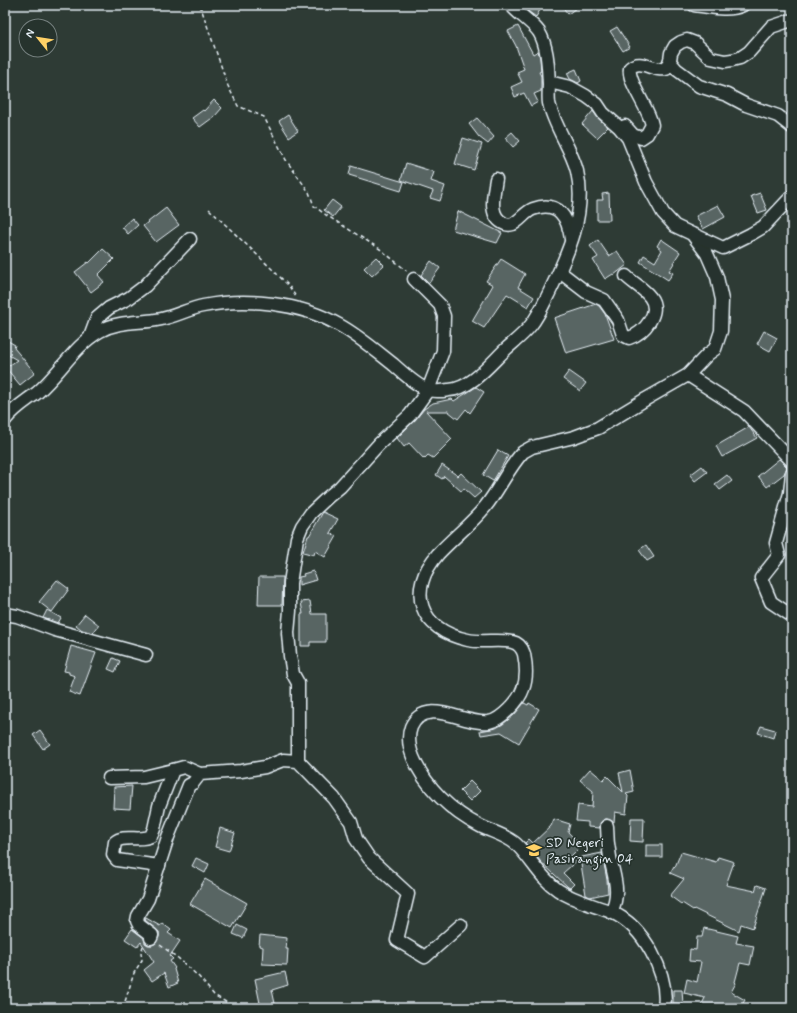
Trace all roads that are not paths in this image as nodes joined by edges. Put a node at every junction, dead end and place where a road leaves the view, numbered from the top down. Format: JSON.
{"nodes":[{"id":1,"x":694,"y":5,"type":"edge"},
{"id":2,"x":743,"y":5,"type":"edge"},
{"id":3,"x":515,"y":6,"type":"edge"},
{"id":4,"x":792,"y":20,"type":"edge"},
{"id":5,"x":670,"y":60,"type":"junction"},
{"id":6,"x":549,"y":82,"type":"junction"},
{"id":7,"x":597,"y":104,"type":"junction"},
{"id":8,"x":792,"y":127,"type":"edge"},
{"id":9,"x":496,"y":180,"type":"dead end"},
{"id":10,"x":792,"y":196,"type":"edge"},
{"id":11,"x":692,"y":234,"type":"junction"},
{"id":12,"x":190,"y":240,"type":"dead end"},
{"id":13,"x":571,"y":245,"type":"junction"},
{"id":14,"x":560,"y":272,"type":"junction"},
{"id":15,"x":626,"y":276,"type":"dead end"},
{"id":16,"x":414,"y":279,"type":"road end"},
{"id":17,"x":90,"y":337,"type":"junction"},
{"id":18,"x":688,"y":375,"type":"junction"},
{"id":19,"x":428,"y":390,"type":"junction"},
{"id":20,"x":5,"y":420,"type":"edge"},
{"id":21,"x":792,"y":461,"type":"edge"},
{"id":22,"x":792,"y":473,"type":"edge"},
{"id":23,"x":5,"y":614,"type":"edge"},
{"id":24,"x":792,"y":616,"type":"edge"},
{"id":25,"x":146,"y":655,"type":"dead end"},
{"id":26,"x":298,"y":761,"type":"junction"},
{"id":27,"x":174,"y":770,"type":"junction"},
{"id":28,"x":200,"y":774,"type":"junction"},
{"id":29,"x":109,"y":778,"type":"dead end"},
{"id":30,"x":607,"y":826,"type":"dead end"},
{"id":31,"x":159,"y":866,"type":"junction"},
{"id":32,"x":611,"y":912,"type":"junction"},
{"id":33,"x":460,"y":925,"type":"dead end"},
{"id":34,"x":151,"y":938,"type":"road end"},
{"id":35,"x":664,"y":1008,"type":"edge"}],
"edges":[{"from":1,"to":2,"type":"street"},
{"from":3,"to":6,"type":"street"},
{"from":4,"to":5,"type":"street"},
{"from":5,"to":7,"type":"street"},
{"from":5,"to":8,"type":"street"},
{"from":6,"to":7,"type":"street"},
{"from":6,"to":13,"type":"street"},
{"from":7,"to":11,"type":"street"},
{"from":9,"to":13,"type":"street"},
{"from":10,"to":11,"type":"street"},
{"from":11,"to":18,"type":"street"},
{"from":12,"to":17,"type":"street"},
{"from":13,"to":14,"type":"street"},
{"from":14,"to":15,"type":"street"},
{"from":14,"to":19,"type":"street"},
{"from":16,"to":19,"type":"street"},
{"from":17,"to":19,"type":"street"},
{"from":17,"to":20,"type":"street"},
{"from":18,"to":21,"type":"street"},
{"from":18,"to":32,"type":"street"},
{"from":19,"to":26,"type":"street"},
{"from":22,"to":24,"type":"street"},
{"from":23,"to":25,"type":"street"},
{"from":26,"to":28,"type":"street"},
{"from":26,"to":33,"type":"street"},
{"from":27,"to":28,"type":"street"},
{"from":27,"to":29,"type":"street"},
{"from":27,"to":31,"type":"street"},
{"from":28,"to":31,"type":"street"},
{"from":30,"to":32,"type":"street"},
{"from":31,"to":34,"type":"street"},
{"from":32,"to":35,"type":"street"}]}
